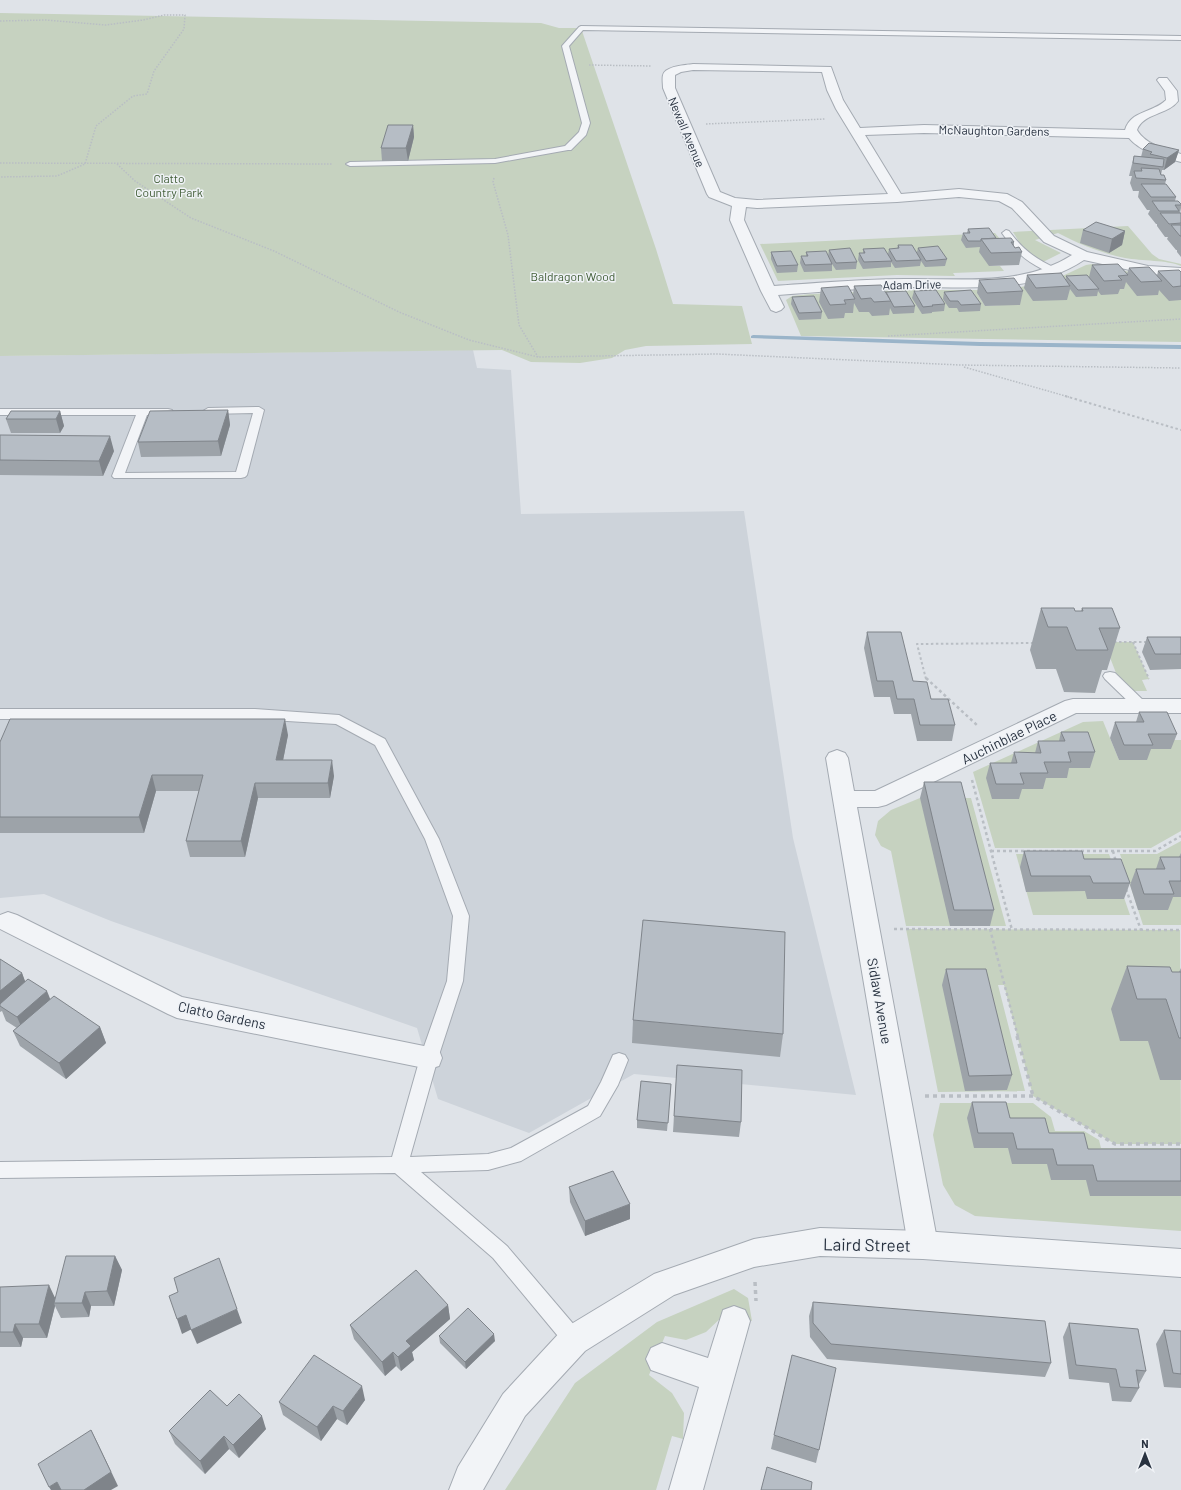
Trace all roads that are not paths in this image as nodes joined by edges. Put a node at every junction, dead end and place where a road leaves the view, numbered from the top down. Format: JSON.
{"nodes":[{"id":1,"x":1181,"y":38,"type":"edge"},
{"id":2,"x":1163,"y":80,"type":"dead end"},
{"id":3,"x":856,"y":132,"type":"junction"},
{"id":4,"x":1132,"y":134,"type":"junction"},
{"id":5,"x":1181,"y":158,"type":"edge"},
{"id":6,"x":350,"y":164,"type":"road end"},
{"id":7,"x":897,"y":198,"type":"junction"},
{"id":8,"x":740,"y":204,"type":"junction"},
{"id":9,"x":1006,"y":233,"type":"dead end"},
{"id":10,"x":1082,"y":255,"type":"junction"},
{"id":11,"x":1054,"y":271,"type":"junction"},
{"id":12,"x":1181,"y":272,"type":"edge"},
{"id":13,"x":768,"y":291,"type":"junction"},
{"id":14,"x":776,"y":308,"type":"dead end"},
{"id":15,"x":198,"y":411,"type":"edge"},
{"id":16,"x":0,"y":412,"type":"edge"},
{"id":17,"x":143,"y":412,"type":"junction"},
{"id":18,"x":182,"y":412,"type":"edge"},
{"id":19,"x":1110,"y":676,"type":"dead end"},
{"id":20,"x":1141,"y":706,"type":"junction"},
{"id":21,"x":1181,"y":706,"type":"edge"},
{"id":22,"x":0,"y":714,"type":"edge"},
{"id":23,"x":838,"y":758,"type":"dead end"},
{"id":24,"x":845,"y":799,"type":"junction"},
{"id":25,"x":8,"y":922,"type":"dead end"},
{"id":26,"x":428,"y":1058,"type":"junction"},
{"id":27,"x":619,"y":1060,"type":"dead end"},
{"id":28,"x":399,"y":1165,"type":"junction"},
{"id":29,"x":0,"y":1170,"type":"edge"},
{"id":30,"x":923,"y":1244,"type":"junction"},
{"id":31,"x":1181,"y":1263,"type":"edge"},
{"id":32,"x":734,"y":1321,"type":"dead end"},
{"id":33,"x":574,"y":1340,"type":"junction"},
{"id":34,"x":662,"y":1359,"type":"dead end"},
{"id":35,"x":718,"y":1377,"type":"junction"},
{"id":36,"x":466,"y":1490,"type":"edge"},
{"id":37,"x":686,"y":1490,"type":"edge"}],
"edges":[{"from":1,"to":6,"type":"lane"},
{"from":2,"to":4,"type":"street"},
{"from":3,"to":4,"type":"street","name":"McNaughton Gardens"},
{"from":3,"to":7,"type":"street"},
{"from":3,"to":8,"type":"street","name":"Newall Avenue"},
{"from":4,"to":5,"type":"street"},
{"from":7,"to":8,"type":"street","name":"Newall Avenue"},
{"from":7,"to":10,"type":"street","name":"Newall Avenue"},
{"from":8,"to":13,"type":"street"},
{"from":9,"to":11,"type":"lane"},
{"from":10,"to":11,"type":"street","name":"Adam Drive"},
{"from":10,"to":12,"type":"street","name":"Newall Avenue"},
{"from":11,"to":13,"type":"street","name":"Adam Drive"},
{"from":13,"to":14,"type":"street"},
{"from":15,"to":17,"type":"lane"},
{"from":16,"to":17,"type":"lane"},
{"from":17,"to":18,"type":"lane"},
{"from":19,"to":20,"type":"lane"},
{"from":20,"to":21,"type":"street","name":"Auchinblae Place"},
{"from":20,"to":24,"type":"street","name":"Auchinblae Place"},
{"from":22,"to":26,"type":"lane"},
{"from":23,"to":24,"type":"street","name":"Sidlaw Avenue"},
{"from":24,"to":30,"type":"street","name":"Sidlaw Avenue"},
{"from":25,"to":26,"type":"street","name":"Clatto Gardens"},
{"from":26,"to":28,"type":"lane"},
{"from":27,"to":28,"type":"lane"},
{"from":28,"to":29,"type":"lane"},
{"from":28,"to":33,"type":"lane"},
{"from":30,"to":31,"type":"street","name":"Laird Street"},
{"from":30,"to":33,"type":"street","name":"Laird Street"},
{"from":32,"to":35,"type":"street"},
{"from":33,"to":36,"type":"street","name":"Laird Street"},
{"from":34,"to":35,"type":"street"},
{"from":35,"to":37,"type":"street"}]}
